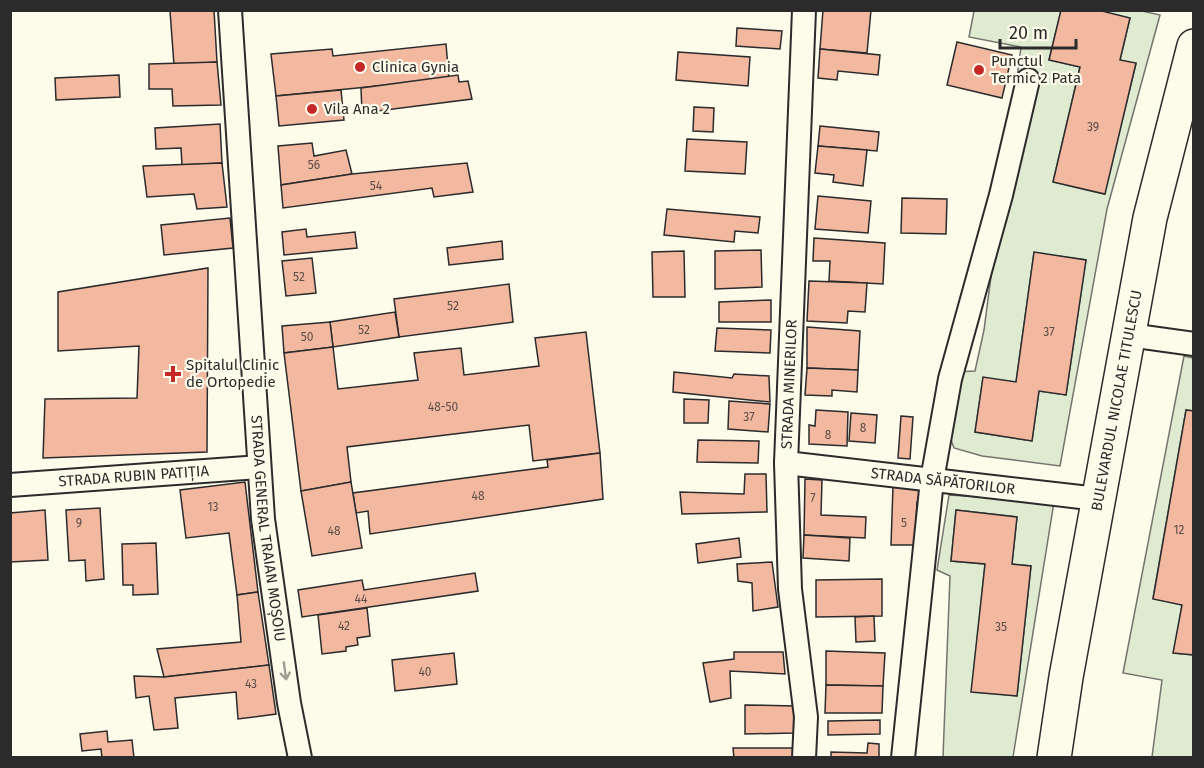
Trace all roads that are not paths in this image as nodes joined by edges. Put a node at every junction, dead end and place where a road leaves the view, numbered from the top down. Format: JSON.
{"nodes":[{"id":1,"x":230,"y":10,"type":"edge"},
{"id":2,"x":804,"y":10,"type":"edge"},
{"id":3,"x":1194,"y":46,"type":"edge"},
{"id":4,"x":1028,"y":80,"type":"dead end"},
{"id":5,"x":1129,"y":335,"type":"junction"},
{"id":6,"x":1194,"y":344,"type":"edge"},
{"id":7,"x":786,"y":463,"type":"junction"},
{"id":8,"x":259,"y":468,"type":"junction"},
{"id":9,"x":932,"y":480,"type":"junction"},
{"id":10,"x":10,"y":485,"type":"edge"},
{"id":11,"x":1098,"y":499,"type":"junction"},
{"id":12,"x":300,"y":758,"type":"edge"},
{"id":13,"x":804,"y":758,"type":"edge"},
{"id":14,"x":903,"y":758,"type":"edge"},
{"id":15,"x":1054,"y":758,"type":"edge"}],
"edges":[{"from":1,"to":8,"type":"street","name":"STRADA GENERAL TRAIAN MOȘOIU"},
{"from":2,"to":7,"type":"street","name":"STRADA MINERILOR"},
{"from":3,"to":5,"type":"main road","name":"BULEVARDUL NICOLAE TITULESCU"},
{"from":4,"to":9,"type":"street"},
{"from":5,"to":6,"type":"street"},
{"from":5,"to":11,"type":"main road","name":"BULEVARDUL NICOLAE TITULESCU"},
{"from":7,"to":9,"type":"street","name":"STRADA SĂPĂTORILOR"},
{"from":7,"to":13,"type":"street","name":"STRADA MINERILOR"},
{"from":8,"to":10,"type":"street","name":"STRADA RUBIN PATIȚIA"},
{"from":8,"to":12,"type":"street","name":"STRADA GENERAL TRAIAN MOȘOIU","one_way":true},
{"from":9,"to":11,"type":"street","name":"STRADA SĂPĂTORILOR"},
{"from":9,"to":14,"type":"street"},
{"from":11,"to":15,"type":"main road","name":"BULEVARDUL NICOLAE TITULESCU"}]}
